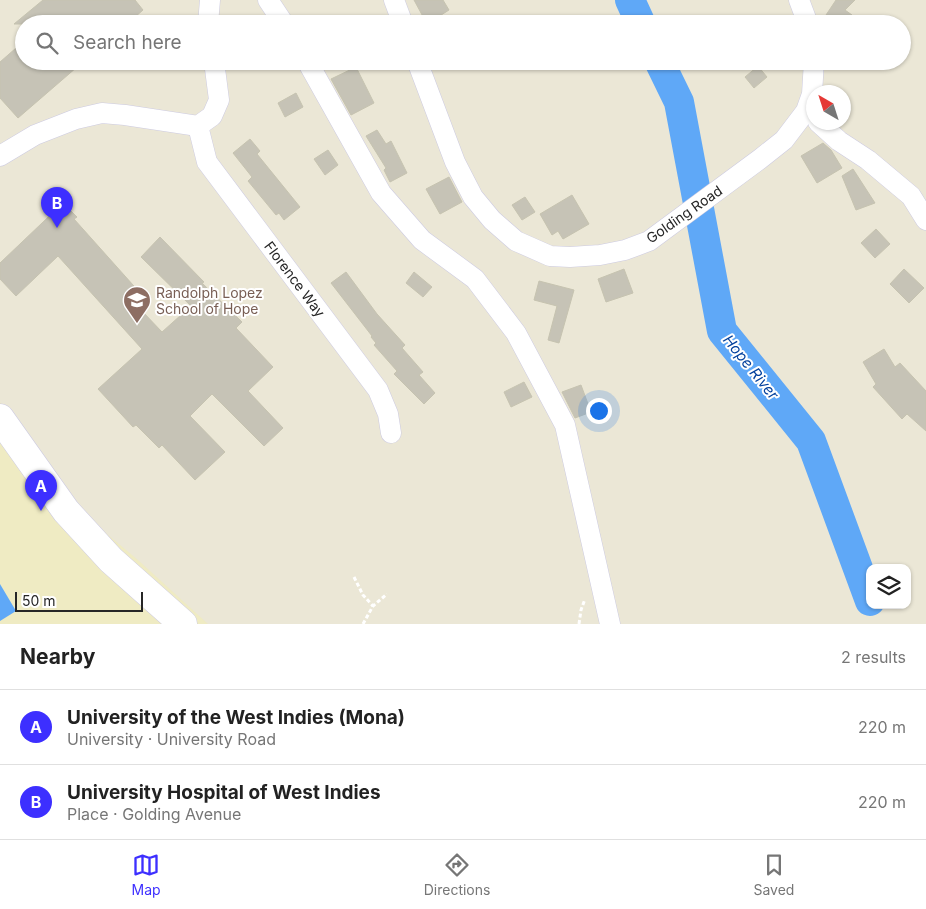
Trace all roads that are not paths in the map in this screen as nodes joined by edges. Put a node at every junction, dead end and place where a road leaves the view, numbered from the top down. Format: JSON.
{"nodes":[{"id":1,"x":210,"y":0,"type":"edge"},
{"id":2,"x":268,"y":0,"type":"edge"},
{"id":3,"x":394,"y":0,"type":"edge"},
{"id":4,"x":799,"y":0,"type":"edge"},
{"id":5,"x":209,"y":15,"type":"edge"},
{"id":6,"x":278,"y":15,"type":"edge"},
{"id":7,"x":400,"y":15,"type":"edge"},
{"id":8,"x":805,"y":15,"type":"edge"},
{"id":9,"x":215,"y":70,"type":"edge"},
{"id":10,"x":312,"y":70,"type":"edge"},
{"id":11,"x":421,"y":70,"type":"edge"},
{"id":12,"x":813,"y":70,"type":"edge"},
{"id":13,"x":813,"y":85,"type":"edge"},
{"id":14,"x":806,"y":123,"type":"edge"},
{"id":15,"x":198,"y":126,"type":"junction"},
{"id":16,"x":827,"y":130,"type":"edge"},
{"id":17,"x":0,"y":156,"type":"edge"},
{"id":18,"x":926,"y":220,"type":"edge"},
{"id":19,"x":0,"y":418,"type":"edge"},
{"id":20,"x":391,"y":433,"type":"dead end"},
{"id":21,"x":183,"y":624,"type":"edge"},
{"id":22,"x":610,"y":624,"type":"edge"}],
"edges":[{"from":1,"to":5,"type":"street"},
{"from":2,"to":6,"type":"street"},
{"from":3,"to":7,"type":"street"},
{"from":4,"to":8,"type":"street"},
{"from":9,"to":15,"type":"street"},
{"from":10,"to":22,"type":"street"},
{"from":11,"to":14,"type":"street","name":"Golding Road"},
{"from":12,"to":13,"type":"street","name":"Golding Road"},
{"from":15,"to":17,"type":"street"},
{"from":15,"to":20,"type":"street","name":"Florence Way"},
{"from":16,"to":18,"type":"street"},
{"from":19,"to":21,"type":"street"}]}
